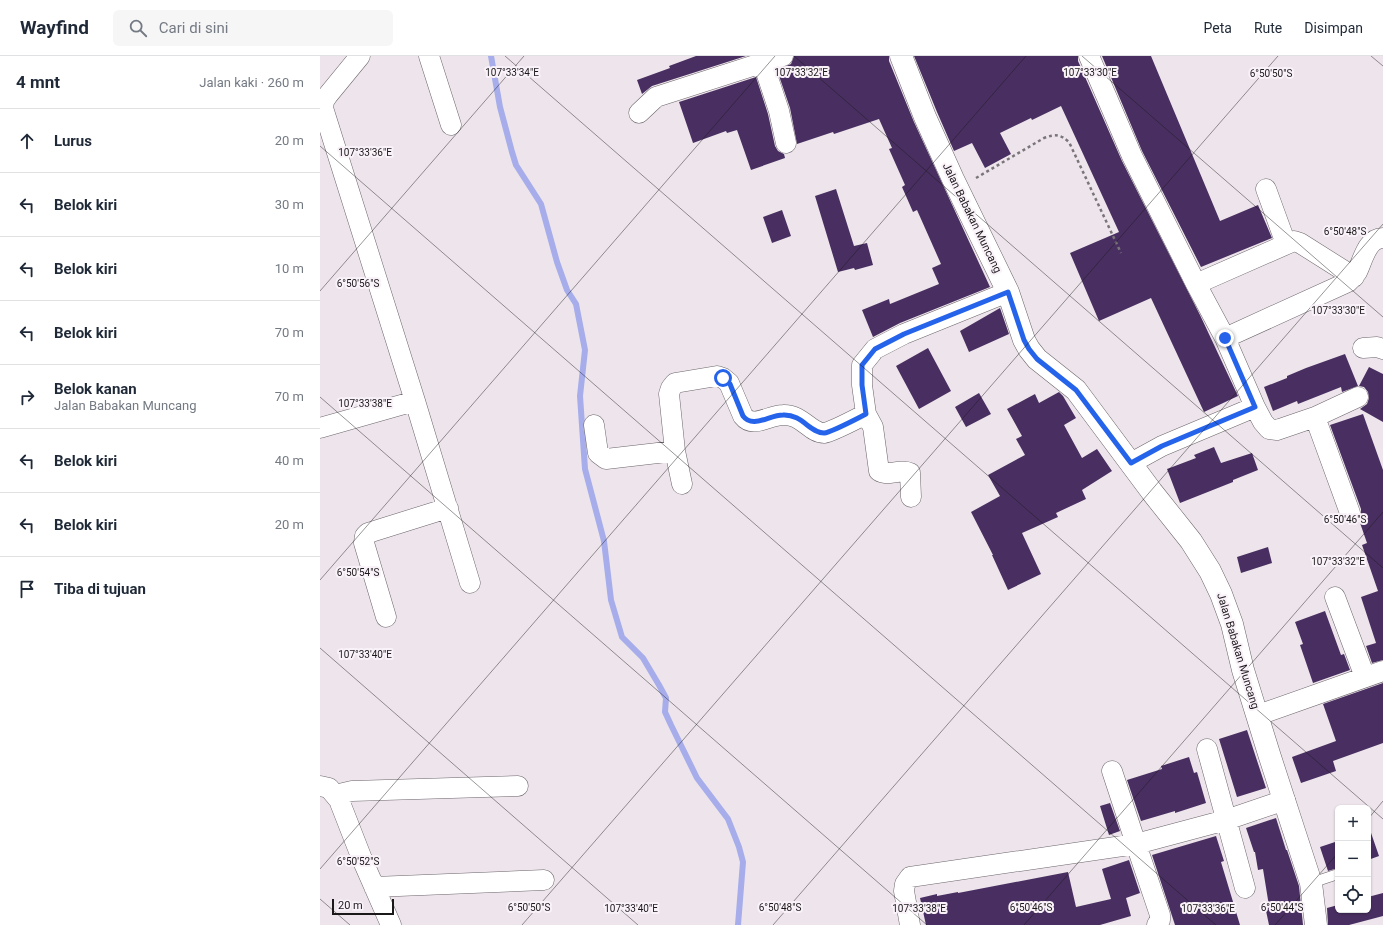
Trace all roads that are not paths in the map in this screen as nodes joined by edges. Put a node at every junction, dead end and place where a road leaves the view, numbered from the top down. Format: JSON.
{"nodes":[{"id":1,"x":360,"y":56,"type":"edge"},
{"id":2,"x":429,"y":56,"type":"edge"},
{"id":3,"x":783,"y":56,"type":"edge"},
{"id":4,"x":901,"y":56,"type":"edge"},
{"id":5,"x":1090,"y":56,"type":"edge"},
{"id":6,"x":763,"y":63,"type":"junction"},
{"id":7,"x":639,"y":113,"type":"dead end"},
{"id":8,"x":451,"y":125,"type":"dead end"},
{"id":9,"x":786,"y":143,"type":"dead end"},
{"id":10,"x":1266,"y":189,"type":"dead end"},
{"id":11,"x":1383,"y":238,"type":"edge"},
{"id":12,"x":1286,"y":244,"type":"junction"},
{"id":13,"x":1354,"y":277,"type":"junction"},
{"id":14,"x":1196,"y":284,"type":"junction"},
{"id":15,"x":1008,"y":292,"type":"junction"},
{"id":16,"x":1225,"y":338,"type":"junction"},
{"id":17,"x":1363,"y":348,"type":"dead end"},
{"id":18,"x":1383,"y":349,"type":"edge"},
{"id":19,"x":1358,"y":397,"type":"dead end"},
{"id":20,"x":416,"y":401,"type":"junction"},
{"id":21,"x":1255,"y":407,"type":"junction"},
{"id":22,"x":866,"y":414,"type":"junction"},
{"id":23,"x":1315,"y":417,"type":"junction"},
{"id":24,"x":594,"y":425,"type":"dead end"},
{"id":25,"x":320,"y":428,"type":"edge"},
{"id":26,"x":676,"y":451,"type":"junction"},
{"id":27,"x":1131,"y":463,"type":"junction"},
{"id":28,"x":682,"y":484,"type":"dead end"},
{"id":29,"x":912,"y":497,"type":"dead end"},
{"id":30,"x":448,"y":508,"type":"junction"},
{"id":31,"x":1350,"y":513,"type":"dead end"},
{"id":32,"x":470,"y":583,"type":"dead end"},
{"id":33,"x":1335,"y":597,"type":"dead end"},
{"id":34,"x":386,"y":617,"type":"dead end"},
{"id":35,"x":1374,"y":674,"type":"edge"},
{"id":36,"x":1258,"y":715,"type":"junction"},
{"id":37,"x":1207,"y":749,"type":"dead end"},
{"id":38,"x":1112,"y":771,"type":"dead end"},
{"id":39,"x":518,"y":786,"type":"dead end"},
{"id":40,"x":327,"y":791,"type":"edge"},
{"id":41,"x":1284,"y":800,"type":"junction"},
{"id":42,"x":1226,"y":820,"type":"junction"},
{"id":43,"x":1136,"y":844,"type":"junction"},
{"id":44,"x":1335,"y":875,"type":"edge"},
{"id":45,"x":544,"y":880,"type":"dead end"},
{"id":46,"x":1311,"y":883,"type":"junction"},
{"id":47,"x":374,"y":887,"type":"junction"},
{"id":48,"x":1245,"y":888,"type":"dead end"},
{"id":49,"x":391,"y":925,"type":"edge"},
{"id":50,"x":910,"y":925,"type":"edge"},
{"id":51,"x":1157,"y":925,"type":"edge"},
{"id":52,"x":1316,"y":925,"type":"edge"}],
"edges":[{"from":1,"to":20,"type":"street"},
{"from":2,"to":8,"type":"street"},
{"from":3,"to":6,"type":"street"},
{"from":4,"to":15,"type":"street","name":"Jalan Babakan Muncang"},
{"from":5,"to":14,"type":"street"},
{"from":6,"to":7,"type":"street"},
{"from":6,"to":9,"type":"street"},
{"from":10,"to":12,"type":"street"},
{"from":11,"to":13,"type":"street"},
{"from":12,"to":13,"type":"street"},
{"from":12,"to":14,"type":"street"},
{"from":13,"to":16,"type":"street"},
{"from":14,"to":16,"type":"street"},
{"from":15,"to":22,"type":"street"},
{"from":15,"to":27,"type":"street","name":"Jalan Babakan Muncang"},
{"from":16,"to":21,"type":"street"},
{"from":17,"to":18,"type":"street"},
{"from":19,"to":23,"type":"street"},
{"from":20,"to":25,"type":"street"},
{"from":20,"to":30,"type":"street"},
{"from":21,"to":23,"type":"street"},
{"from":21,"to":27,"type":"street"},
{"from":22,"to":26,"type":"street"},
{"from":22,"to":29,"type":"street"},
{"from":23,"to":31,"type":"street"},
{"from":24,"to":26,"type":"street"},
{"from":26,"to":28,"type":"street"},
{"from":27,"to":36,"type":"street","name":"Jalan Babakan Muncang"},
{"from":30,"to":32,"type":"street"},
{"from":30,"to":34,"type":"street"},
{"from":33,"to":35,"type":"street"},
{"from":35,"to":36,"type":"street"},
{"from":36,"to":41,"type":"street","name":"Jalan Babakan Muncang"},
{"from":37,"to":42,"type":"street"},
{"from":38,"to":43,"type":"street"},
{"from":39,"to":40,"type":"street"},
{"from":40,"to":47,"type":"street"},
{"from":41,"to":42,"type":"street"},
{"from":41,"to":46,"type":"street","name":"Jalan Babakan Muncang"},
{"from":42,"to":43,"type":"street"},
{"from":42,"to":48,"type":"street"},
{"from":43,"to":50,"type":"street"},
{"from":43,"to":51,"type":"street"},
{"from":44,"to":46,"type":"lane"},
{"from":45,"to":47,"type":"street"},
{"from":46,"to":52,"type":"street","name":"Jalan Babakan Muncang"},
{"from":47,"to":49,"type":"street"}]}
